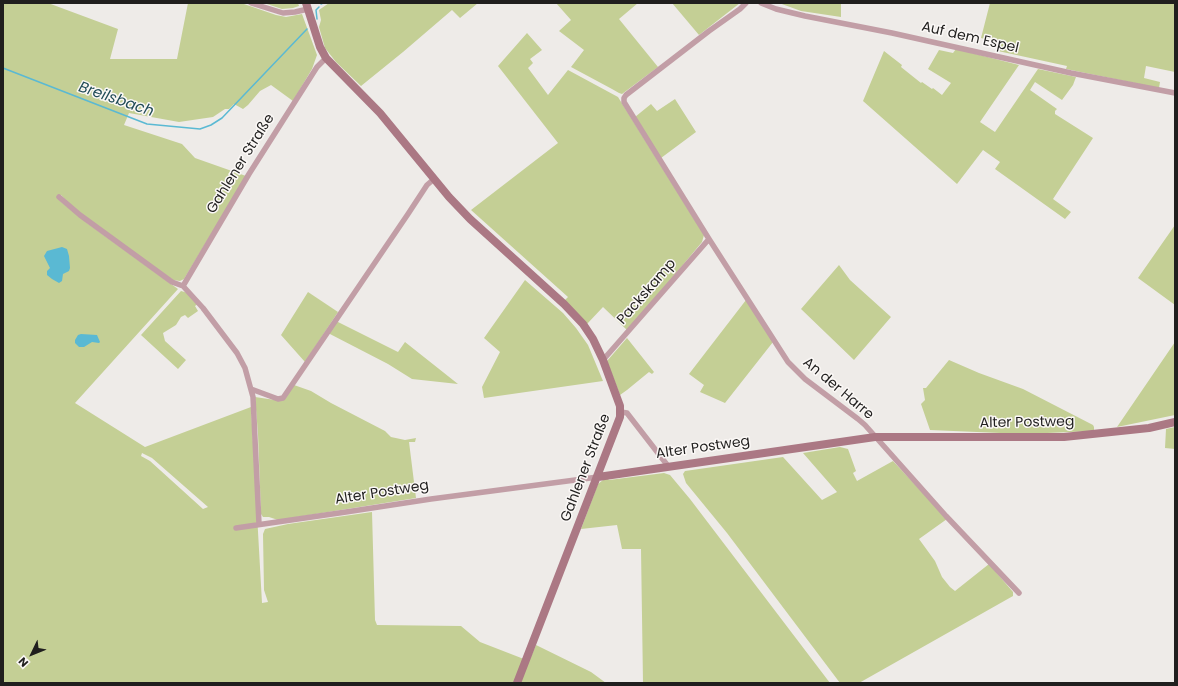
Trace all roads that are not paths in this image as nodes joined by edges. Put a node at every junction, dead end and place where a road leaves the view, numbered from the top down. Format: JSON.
{"nodes":[{"id":1,"x":251,"y":3,"type":"edge"},
{"id":2,"x":746,"y":3,"type":"edge"},
{"id":3,"x":761,"y":3,"type":"edge"},
{"id":4,"x":307,"y":4,"type":"edge"},
{"id":5,"x":326,"y":58,"type":"junction"},
{"id":6,"x":1175,"y":93,"type":"edge"},
{"id":7,"x":434,"y":179,"type":"junction"},
{"id":8,"x":59,"y":197,"type":"dead end"},
{"id":9,"x":709,"y":239,"type":"junction"},
{"id":10,"x":183,"y":286,"type":"junction"},
{"id":11,"x":603,"y":360,"type":"junction"},
{"id":12,"x":251,"y":390,"type":"junction"},
{"id":13,"x":621,"y":412,"type":"junction"},
{"id":14,"x":1175,"y":422,"type":"edge"},
{"id":15,"x":875,"y":437,"type":"junction"},
{"id":16,"x":668,"y":466,"type":"junction"},
{"id":17,"x":598,"y":477,"type":"junction"},
{"id":18,"x":259,"y":524,"type":"junction"},
{"id":19,"x":236,"y":528,"type":"dead end"},
{"id":20,"x":1018,"y":593,"type":"dead end"},
{"id":21,"x":518,"y":683,"type":"edge"}],
"edges":[{"from":1,"to":4,"type":"street"},
{"from":2,"to":9,"type":"street","name":"An der Harre"},
{"from":3,"to":6,"type":"street","name":"Auf dem Espel"},
{"from":4,"to":5,"type":"main road","name":"Gahlener Straße"},
{"from":5,"to":7,"type":"main road","name":"Gahlener Straße"},
{"from":5,"to":10,"type":"street","name":"Gahlener Straße"},
{"from":7,"to":11,"type":"main road","name":"Gahlener Straße"},
{"from":7,"to":12,"type":"street"},
{"from":8,"to":10,"type":"street"},
{"from":9,"to":11,"type":"street","name":"Packskamp"},
{"from":9,"to":15,"type":"street","name":"An der Harre"},
{"from":10,"to":12,"type":"street"},
{"from":11,"to":13,"type":"main road","name":"Gahlener Straße"},
{"from":12,"to":18,"type":"street"},
{"from":13,"to":16,"type":"street"},
{"from":13,"to":17,"type":"main road","name":"Gahlener Straße"},
{"from":14,"to":15,"type":"main road","name":"Alter Postweg"},
{"from":15,"to":16,"type":"main road","name":"Alter Postweg"},
{"from":15,"to":20,"type":"street","name":"An der Harre"},
{"from":16,"to":17,"type":"main road","name":"Alter Postweg"},
{"from":17,"to":18,"type":"street","name":"Alter Postweg"},
{"from":17,"to":21,"type":"main road","name":"Gahlener Straße"},
{"from":18,"to":19,"type":"street","name":"Alter Postweg"}]}
